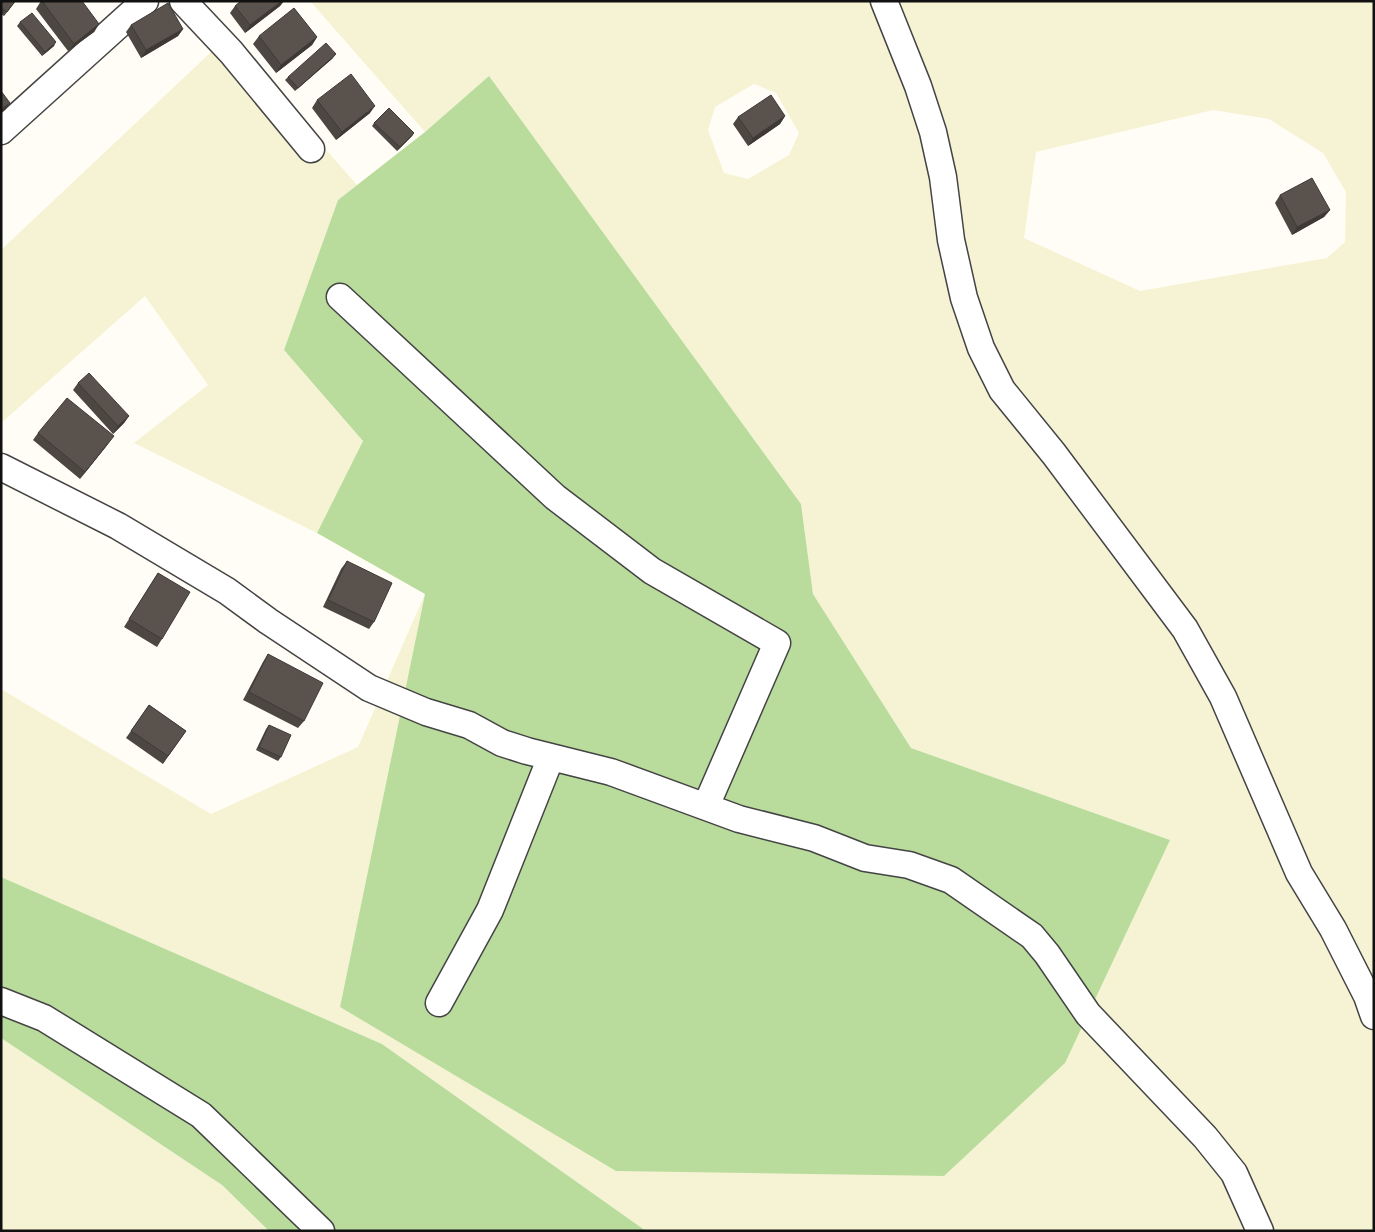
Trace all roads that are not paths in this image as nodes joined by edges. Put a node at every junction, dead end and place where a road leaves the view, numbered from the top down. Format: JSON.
{"nodes":[{"id":1,"x":146,"y":1,"type":"edge"},
{"id":2,"x":183,"y":1,"type":"edge"},
{"id":3,"x":884,"y":1,"type":"edge"},
{"id":4,"x":1,"y":131,"type":"edge"},
{"id":5,"x":311,"y":149,"type":"dead end"},
{"id":6,"x":340,"y":297,"type":"dead end"},
{"id":7,"x":1,"y":467,"type":"edge"},
{"id":8,"x":550,"y":758,"type":"junction"},
{"id":9,"x":706,"y":806,"type":"junction"},
{"id":10,"x":1,"y":1001,"type":"edge"},
{"id":11,"x":439,"y":1003,"type":"dead end"},
{"id":12,"x":1374,"y":1016,"type":"edge"},
{"id":13,"x":321,"y":1231,"type":"edge"},
{"id":14,"x":1260,"y":1231,"type":"edge"}],
"edges":[{"from":1,"to":4,"type":"street"},
{"from":2,"to":5,"type":"street"},
{"from":3,"to":12,"type":"street"},
{"from":6,"to":9,"type":"street"},
{"from":7,"to":8,"type":"street"},
{"from":8,"to":9,"type":"street"},
{"from":8,"to":11,"type":"street"},
{"from":9,"to":14,"type":"street"},
{"from":10,"to":13,"type":"street"}]}
